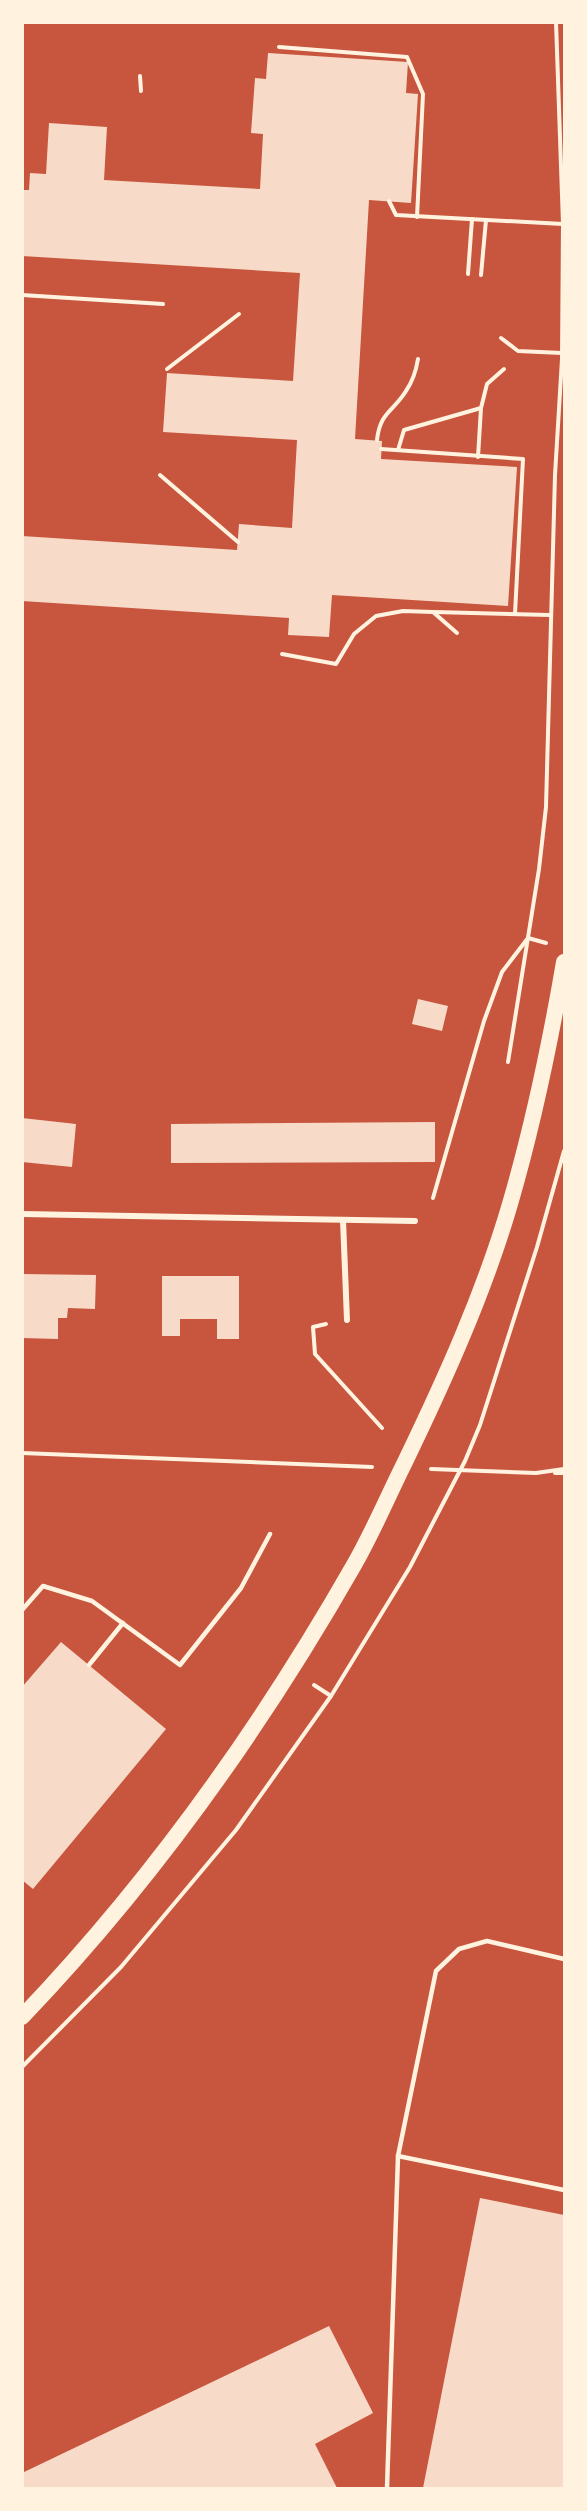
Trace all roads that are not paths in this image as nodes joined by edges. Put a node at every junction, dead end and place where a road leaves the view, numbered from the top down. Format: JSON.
{"nodes":[{"id":1,"x":564,"y":963,"type":"edge"},
{"id":2,"x":22,"y":1214,"type":"edge"},
{"id":3,"x":343,"y":1220,"type":"junction"},
{"id":4,"x":415,"y":1221,"type":"dead end"},
{"id":5,"x":347,"y":1320,"type":"road end"},
{"id":6,"x":270,"y":1533,"type":"dead end"},
{"id":7,"x":22,"y":1610,"type":"edge"},
{"id":8,"x":123,"y":1623,"type":"junction"},
{"id":9,"x":89,"y":1665,"type":"dead end"},
{"id":10,"x":564,"y":1959,"type":"edge"},
{"id":11,"x":22,"y":2017,"type":"edge"},
{"id":12,"x":398,"y":2156,"type":"junction"},
{"id":13,"x":564,"y":2190,"type":"edge"},
{"id":14,"x":387,"y":2488,"type":"edge"}],
"edges":[{"from":1,"to":11,"type":"highway"},
{"from":2,"to":3,"type":"street"},
{"from":3,"to":4,"type":"street"},
{"from":3,"to":5,"type":"street"},
{"from":6,"to":8,"type":"lane"},
{"from":7,"to":8,"type":"lane"},
{"from":8,"to":9,"type":"lane"},
{"from":10,"to":12,"type":"lane"},
{"from":12,"to":13,"type":"lane"},
{"from":12,"to":14,"type":"lane"}]}
